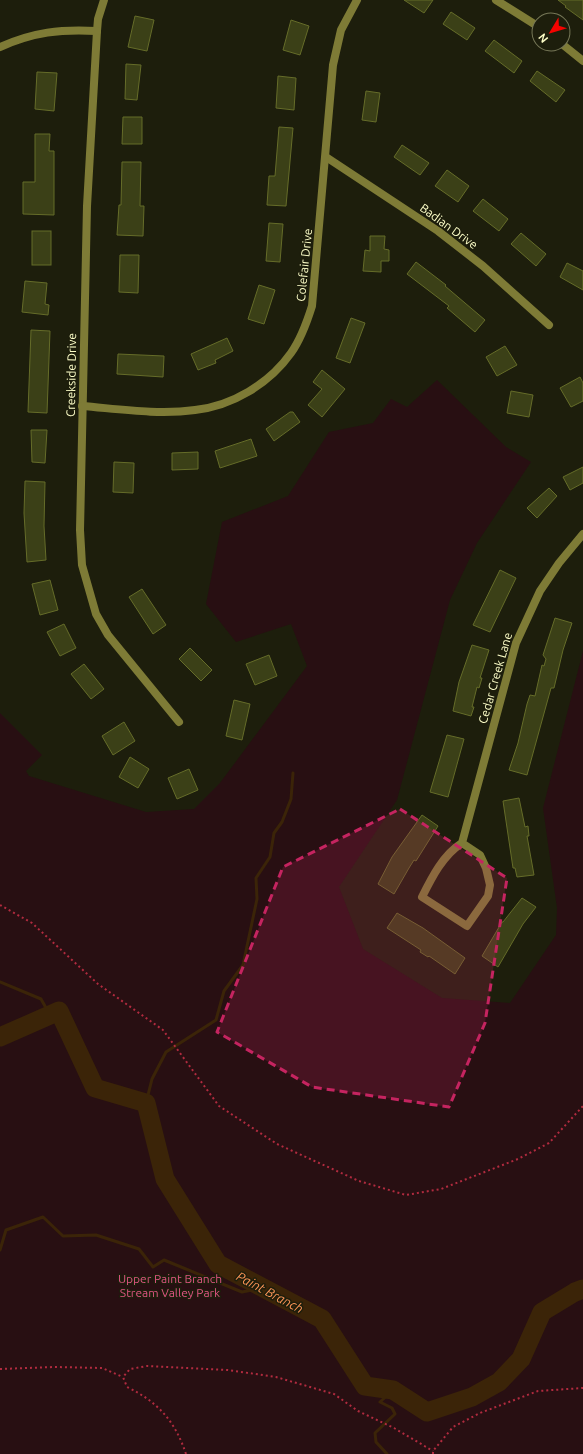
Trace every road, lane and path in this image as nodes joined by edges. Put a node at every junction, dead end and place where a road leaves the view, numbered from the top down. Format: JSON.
{"nodes":[{"id":1,"x":104,"y":0,"type":"edge"},
{"id":2,"x":357,"y":0,"type":"edge"},
{"id":3,"x":496,"y":0,"type":"edge"},
{"id":4,"x":531,"y":22,"type":"edge"},
{"id":5,"x":97,"y":31,"type":"junction"},
{"id":6,"x":0,"y":47,"type":"edge"},
{"id":7,"x":571,"y":51,"type":"edge"},
{"id":8,"x":583,"y":61,"type":"edge"},
{"id":9,"x":326,"y":157,"type":"junction"},
{"id":10,"x":550,"y":325,"type":"dead end"},
{"id":11,"x":82,"y":406,"type":"junction"},
{"id":12,"x":583,"y":534,"type":"edge"},
{"id":13,"x":179,"y":722,"type":"dead end"},
{"id":14,"x":462,"y":843,"type":"junction"},
{"id":15,"x":0,"y":904,"type":"edge"},
{"id":16,"x":583,"y":1106,"type":"edge"},
{"id":17,"x":0,"y":1369,"type":"edge"},
{"id":18,"x":123,"y":1377,"type":"junction"},
{"id":19,"x":583,"y":1388,"type":"edge"},
{"id":20,"x":433,"y":1453,"type":"edge"},
{"id":21,"x":186,"y":1454,"type":"edge"}],
"edges":[{"from":1,"to":5,"type":"street","name":"Creekside Drive"},
{"from":2,"to":9,"type":"street","name":"Colefair Drive"},
{"from":3,"to":4,"type":"street"},
{"from":5,"to":6,"type":"street"},
{"from":5,"to":11,"type":"street","name":"Creekside Drive"},
{"from":7,"to":8,"type":"street"},
{"from":9,"to":10,"type":"street","name":"Badian Drive"},
{"from":9,"to":11,"type":"street","name":"Colefair Drive"},
{"from":11,"to":13,"type":"street","name":"Creekside Drive"},
{"from":12,"to":14,"type":"street","name":"Cedar Creek Lane"},
{"from":14,"to":14,"type":"street"},
{"from":15,"to":16,"type":"path"},
{"from":17,"to":18,"type":"path"},
{"from":18,"to":20,"type":"path"},
{"from":18,"to":21,"type":"path"},
{"from":19,"to":20,"type":"path"}]}
